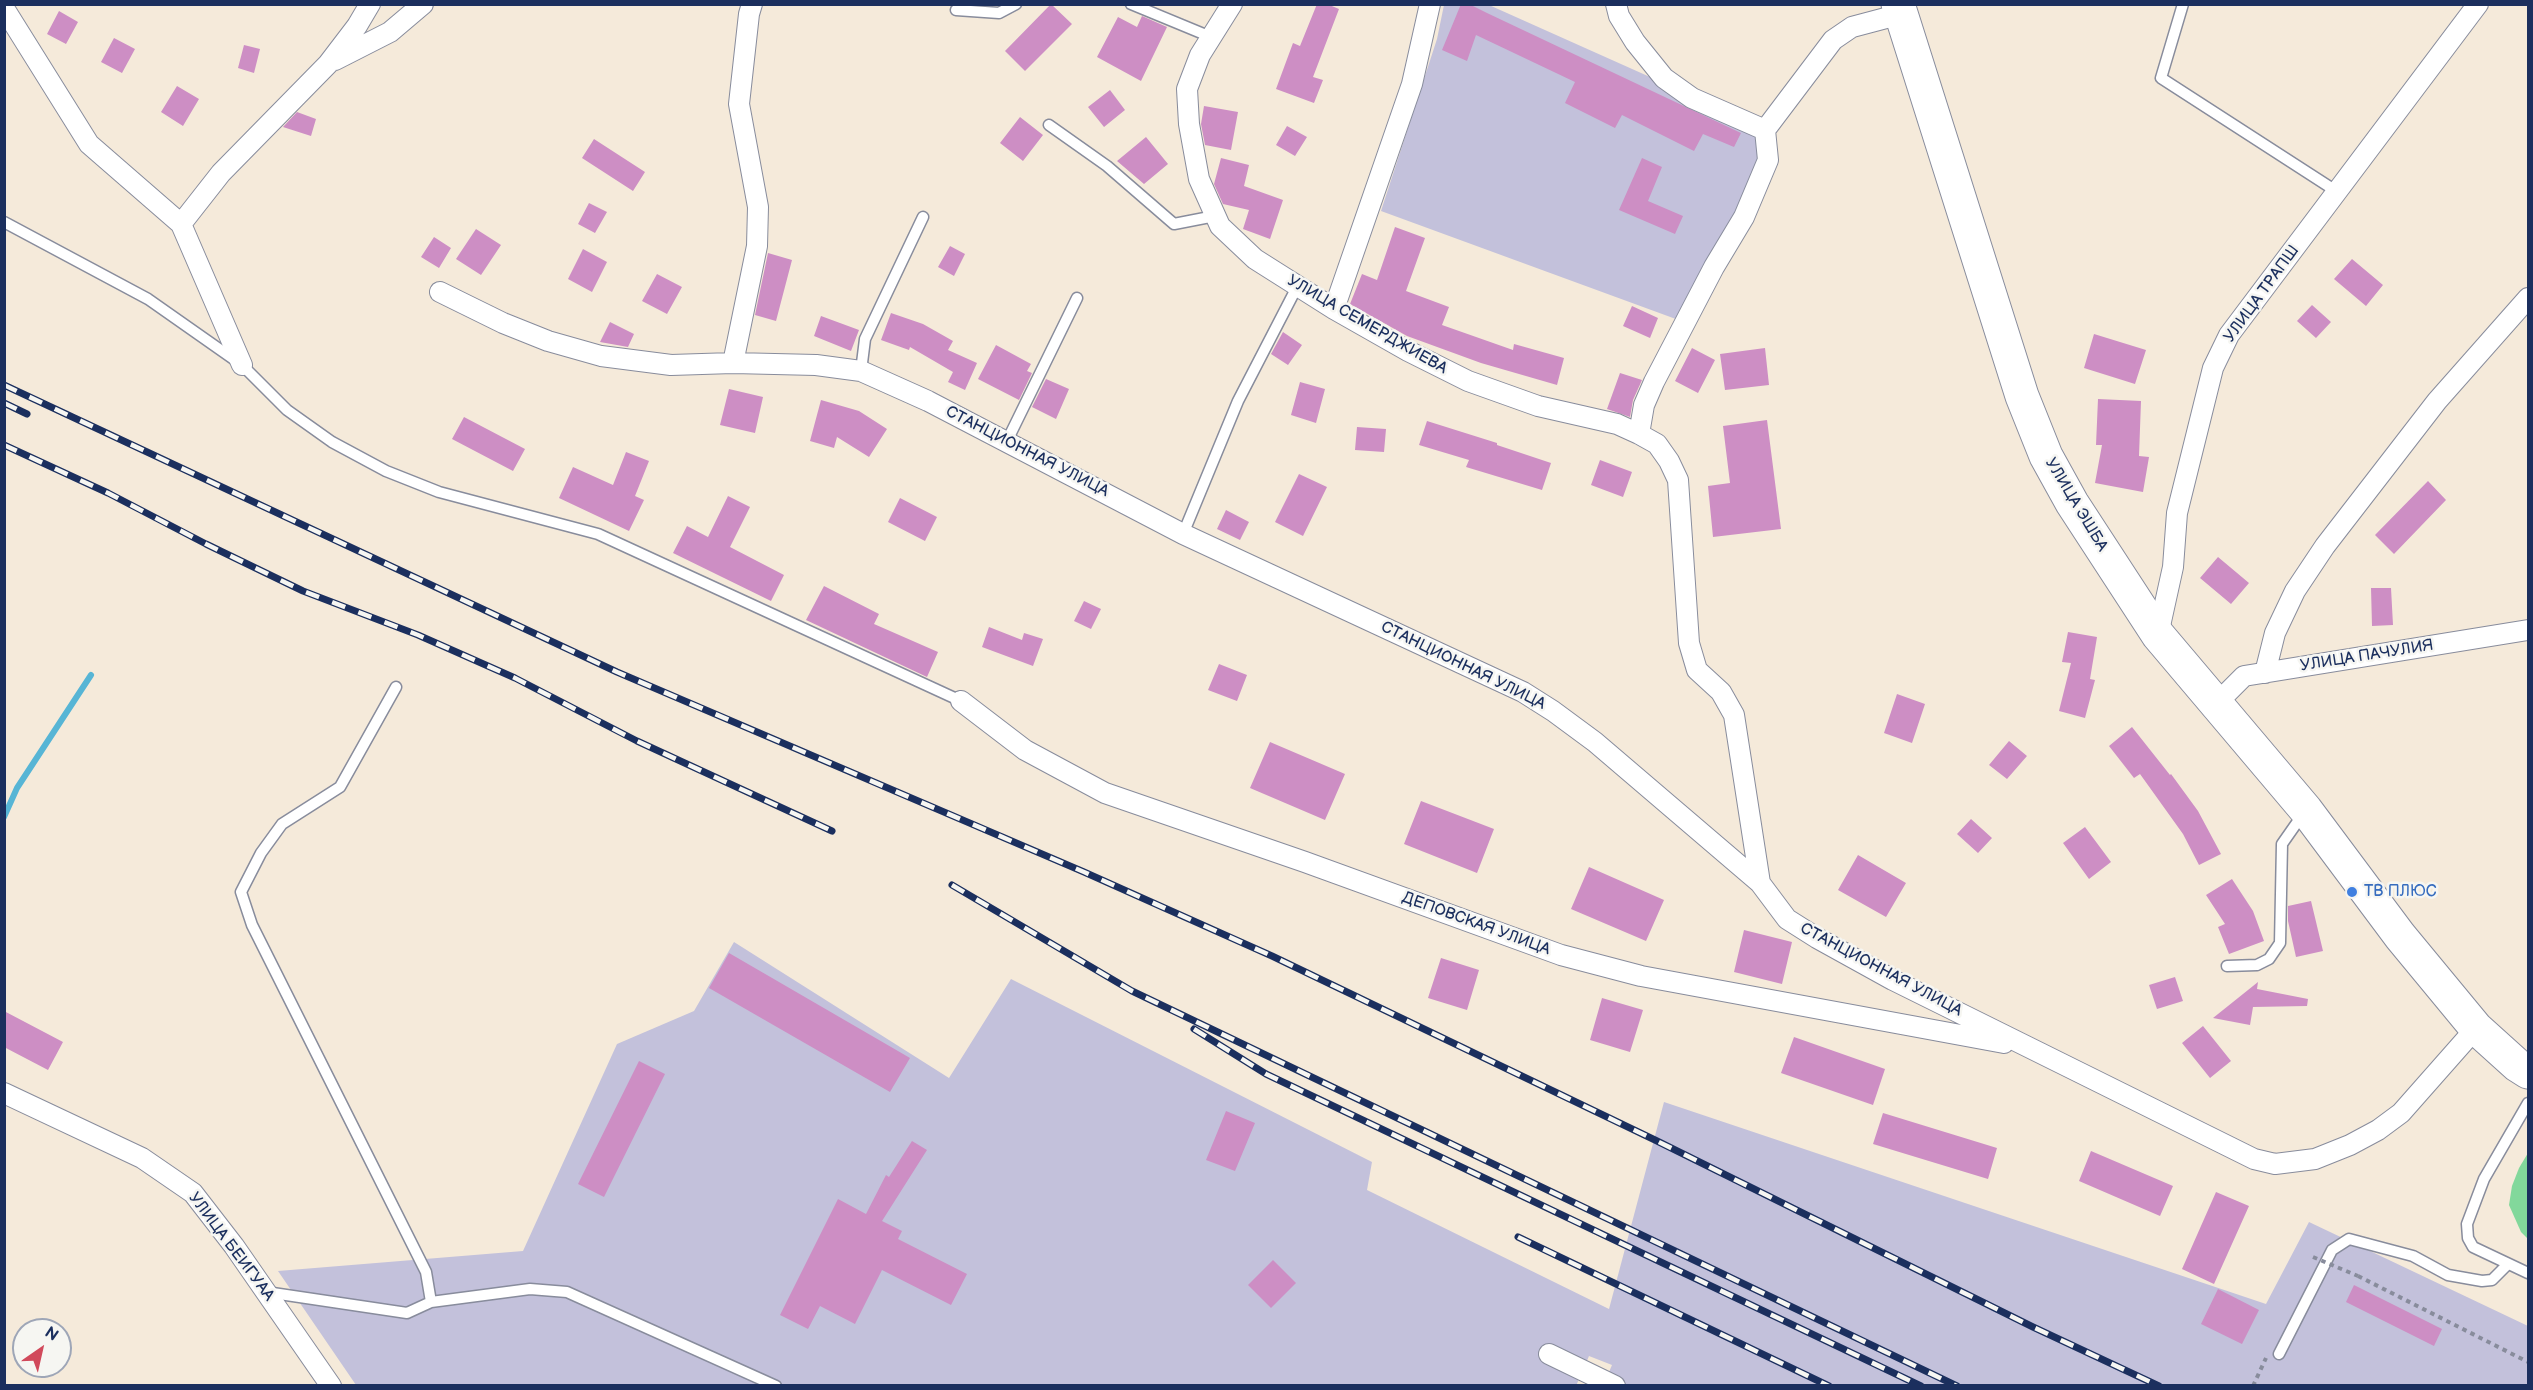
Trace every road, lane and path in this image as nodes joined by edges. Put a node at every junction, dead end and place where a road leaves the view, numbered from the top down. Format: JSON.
{"nodes":[{"id":1,"x":370,"y":4,"type":"edge"},
{"id":2,"x":423,"y":4,"type":"edge"},
{"id":3,"x":752,"y":4,"type":"edge"},
{"id":4,"x":1016,"y":4,"type":"edge"},
{"id":5,"x":1131,"y":4,"type":"edge"},
{"id":6,"x":1232,"y":4,"type":"edge"},
{"id":7,"x":1430,"y":4,"type":"edge"},
{"id":8,"x":1616,"y":4,"type":"edge"},
{"id":9,"x":2183,"y":4,"type":"edge"},
{"id":10,"x":2478,"y":4,"type":"edge"},
{"id":11,"x":4,"y":8,"type":"edge"},
{"id":12,"x":1900,"y":9,"type":"edge"},
{"id":13,"x":956,"y":10,"type":"dead end"},
{"id":14,"x":1211,"y":37,"type":"junction"},
{"id":15,"x":328,"y":64,"type":"junction"},
{"id":16,"x":1049,"y":125,"type":"dead end"},
{"id":17,"x":1765,"y":130,"type":"junction"},
{"id":18,"x":2336,"y":191,"type":"junction"},
{"id":19,"x":1215,"y":216,"type":"junction"},
{"id":20,"x":923,"y":217,"type":"dead end"},
{"id":21,"x":4,"y":222,"type":"edge"},
{"id":22,"x":181,"y":224,"type":"junction"},
{"id":23,"x":1298,"y":285,"type":"junction"},
{"id":24,"x":440,"y":292,"type":"dead end"},
{"id":25,"x":1077,"y":298,"type":"dead end"},
{"id":26,"x":2529,"y":298,"type":"edge"},
{"id":27,"x":1334,"y":309,"type":"junction"},
{"id":28,"x":733,"y":363,"type":"junction"},
{"id":29,"x":242,"y":365,"type":"junction"},
{"id":30,"x":861,"y":371,"type":"junction"},
{"id":31,"x":1639,"y":434,"type":"junction"},
{"id":32,"x":1007,"y":441,"type":"junction"},
{"id":33,"x":1183,"y":534,"type":"junction"},
{"id":34,"x":2529,"y":630,"type":"edge"},
{"id":35,"x":2158,"y":635,"type":"junction"},
{"id":36,"x":2265,"y":673,"type":"junction"},
{"id":37,"x":396,"y":687,"type":"dead end"},
{"id":38,"x":961,"y":701,"type":"joint"},
{"id":39,"x":2216,"y":704,"type":"junction"},
{"id":40,"x":2306,"y":810,"type":"junction"},
{"id":41,"x":1760,"y":883,"type":"junction"},
{"id":42,"x":2227,"y":966,"type":"dead end"},
{"id":43,"x":2476,"y":1028,"type":"junction"},
{"id":44,"x":2027,"y":1047,"type":"junction"},
{"id":45,"x":2529,"y":1072,"type":"edge"},
{"id":46,"x":4,"y":1093,"type":"edge"},
{"id":47,"x":2529,"y":1103,"type":"edge"},
{"id":48,"x":2313,"y":1257,"type":"dead end"},
{"id":49,"x":2508,"y":1264,"type":"junction"},
{"id":50,"x":2529,"y":1273,"type":"edge"},
{"id":51,"x":266,"y":1292,"type":"junction"},
{"id":52,"x":430,"y":1302,"type":"junction"},
{"id":53,"x":1549,"y":1354,"type":"dead end"},
{"id":54,"x":2279,"y":1354,"type":"dead end"},
{"id":55,"x":2529,"y":1362,"type":"edge"},
{"id":56,"x":1584,"y":1379,"type":"edge"},
{"id":57,"x":331,"y":1386,"type":"edge"},
{"id":58,"x":776,"y":1386,"type":"edge"},
{"id":59,"x":1615,"y":1386,"type":"edge"}],
"edges":[{"from":1,"to":15,"type":"street"},
{"from":2,"to":15,"type":"street"},
{"from":3,"to":28,"type":"street"},
{"from":4,"to":13,"type":"lane"},
{"from":5,"to":14,"type":"lane"},
{"from":6,"to":14,"type":"street","name":"УЛИЦА СЕМЕРДЖИЕВА"},
{"from":7,"to":27,"type":"street"},
{"from":8,"to":17,"type":"street"},
{"from":9,"to":18,"type":"lane"},
{"from":10,"to":18,"type":"street","name":"УЛИЦА ТРАПШ"},
{"from":11,"to":22,"type":"street"},
{"from":12,"to":17,"type":"street"},
{"from":12,"to":35,"type":"highway","name":"УЛИЦА ЭШБА"},
{"from":14,"to":19,"type":"street","name":"УЛИЦА СЕМЕРДЖИЕВА"},
{"from":15,"to":22,"type":"street"},
{"from":16,"to":19,"type":"lane"},
{"from":17,"to":31,"type":"street"},
{"from":18,"to":35,"type":"street","name":"УЛИЦА ТРАПШ"},
{"from":19,"to":23,"type":"street","name":"УЛИЦА СЕМЕРДЖИЕВА"},
{"from":20,"to":30,"type":"lane"},
{"from":21,"to":29,"type":"lane"},
{"from":22,"to":29,"type":"street"},
{"from":23,"to":27,"type":"street","name":"УЛИЦА СЕМЕРДЖИЕВА"},
{"from":23,"to":33,"type":"lane"},
{"from":24,"to":28,"type":"street","name":"СТАНЦИОННАЯ УЛИЦА"},
{"from":25,"to":32,"type":"lane"},
{"from":26,"to":36,"type":"street"},
{"from":27,"to":31,"type":"street","name":"УЛИЦА СЕМЕРДЖИЕВА"},
{"from":28,"to":30,"type":"street","name":"СТАНЦИОННАЯ УЛИЦА"},
{"from":29,"to":38,"type":"lane"},
{"from":30,"to":32,"type":"street","name":"СТАНЦИОННАЯ УЛИЦА"},
{"from":31,"to":41,"type":"street","name":"УЛИЦА СЕМЕРДЖИЕВА"},
{"from":32,"to":33,"type":"street","name":"СТАНЦИОННАЯ УЛИЦА"},
{"from":33,"to":41,"type":"street","name":"СТАНЦИОННАЯ УЛИЦА"},
{"from":34,"to":36,"type":"street","name":"УЛИЦА ПАЧУЛИЯ"},
{"from":35,"to":39,"type":"highway","name":"УЛИЦА ЭШБА"},
{"from":36,"to":39,"type":"street","name":"УЛИЦА ПАЧУЛИЯ"},
{"from":37,"to":52,"type":"lane"},
{"from":38,"to":44,"type":"street","name":"ДЕПОВСКАЯ УЛИЦА"},
{"from":39,"to":40,"type":"highway","name":"УЛИЦА ЭШБА"},
{"from":40,"to":42,"type":"lane"},
{"from":40,"to":43,"type":"highway","name":"УЛИЦА ЭШБА"},
{"from":41,"to":44,"type":"street","name":"СТАНЦИОННАЯ УЛИЦА"},
{"from":43,"to":44,"type":"street","name":"СТАНЦИОННАЯ УЛИЦА"},
{"from":43,"to":45,"type":"highway","name":"УЛИЦА ЭШБА"},
{"from":46,"to":51,"type":"street","name":"УЛИЦА БЕИГУАА"},
{"from":47,"to":49,"type":"lane"},
{"from":48,"to":55,"type":"path","bridge":true},
{"from":49,"to":50,"type":"lane"},
{"from":49,"to":54,"type":"lane"},
{"from":51,"to":52,"type":"lane"},
{"from":51,"to":57,"type":"street","name":"УЛИЦА БЕИГУАА"},
{"from":52,"to":58,"type":"lane"},
{"from":53,"to":56,"type":"street"},
{"from":56,"to":59,"type":"street"}]}
